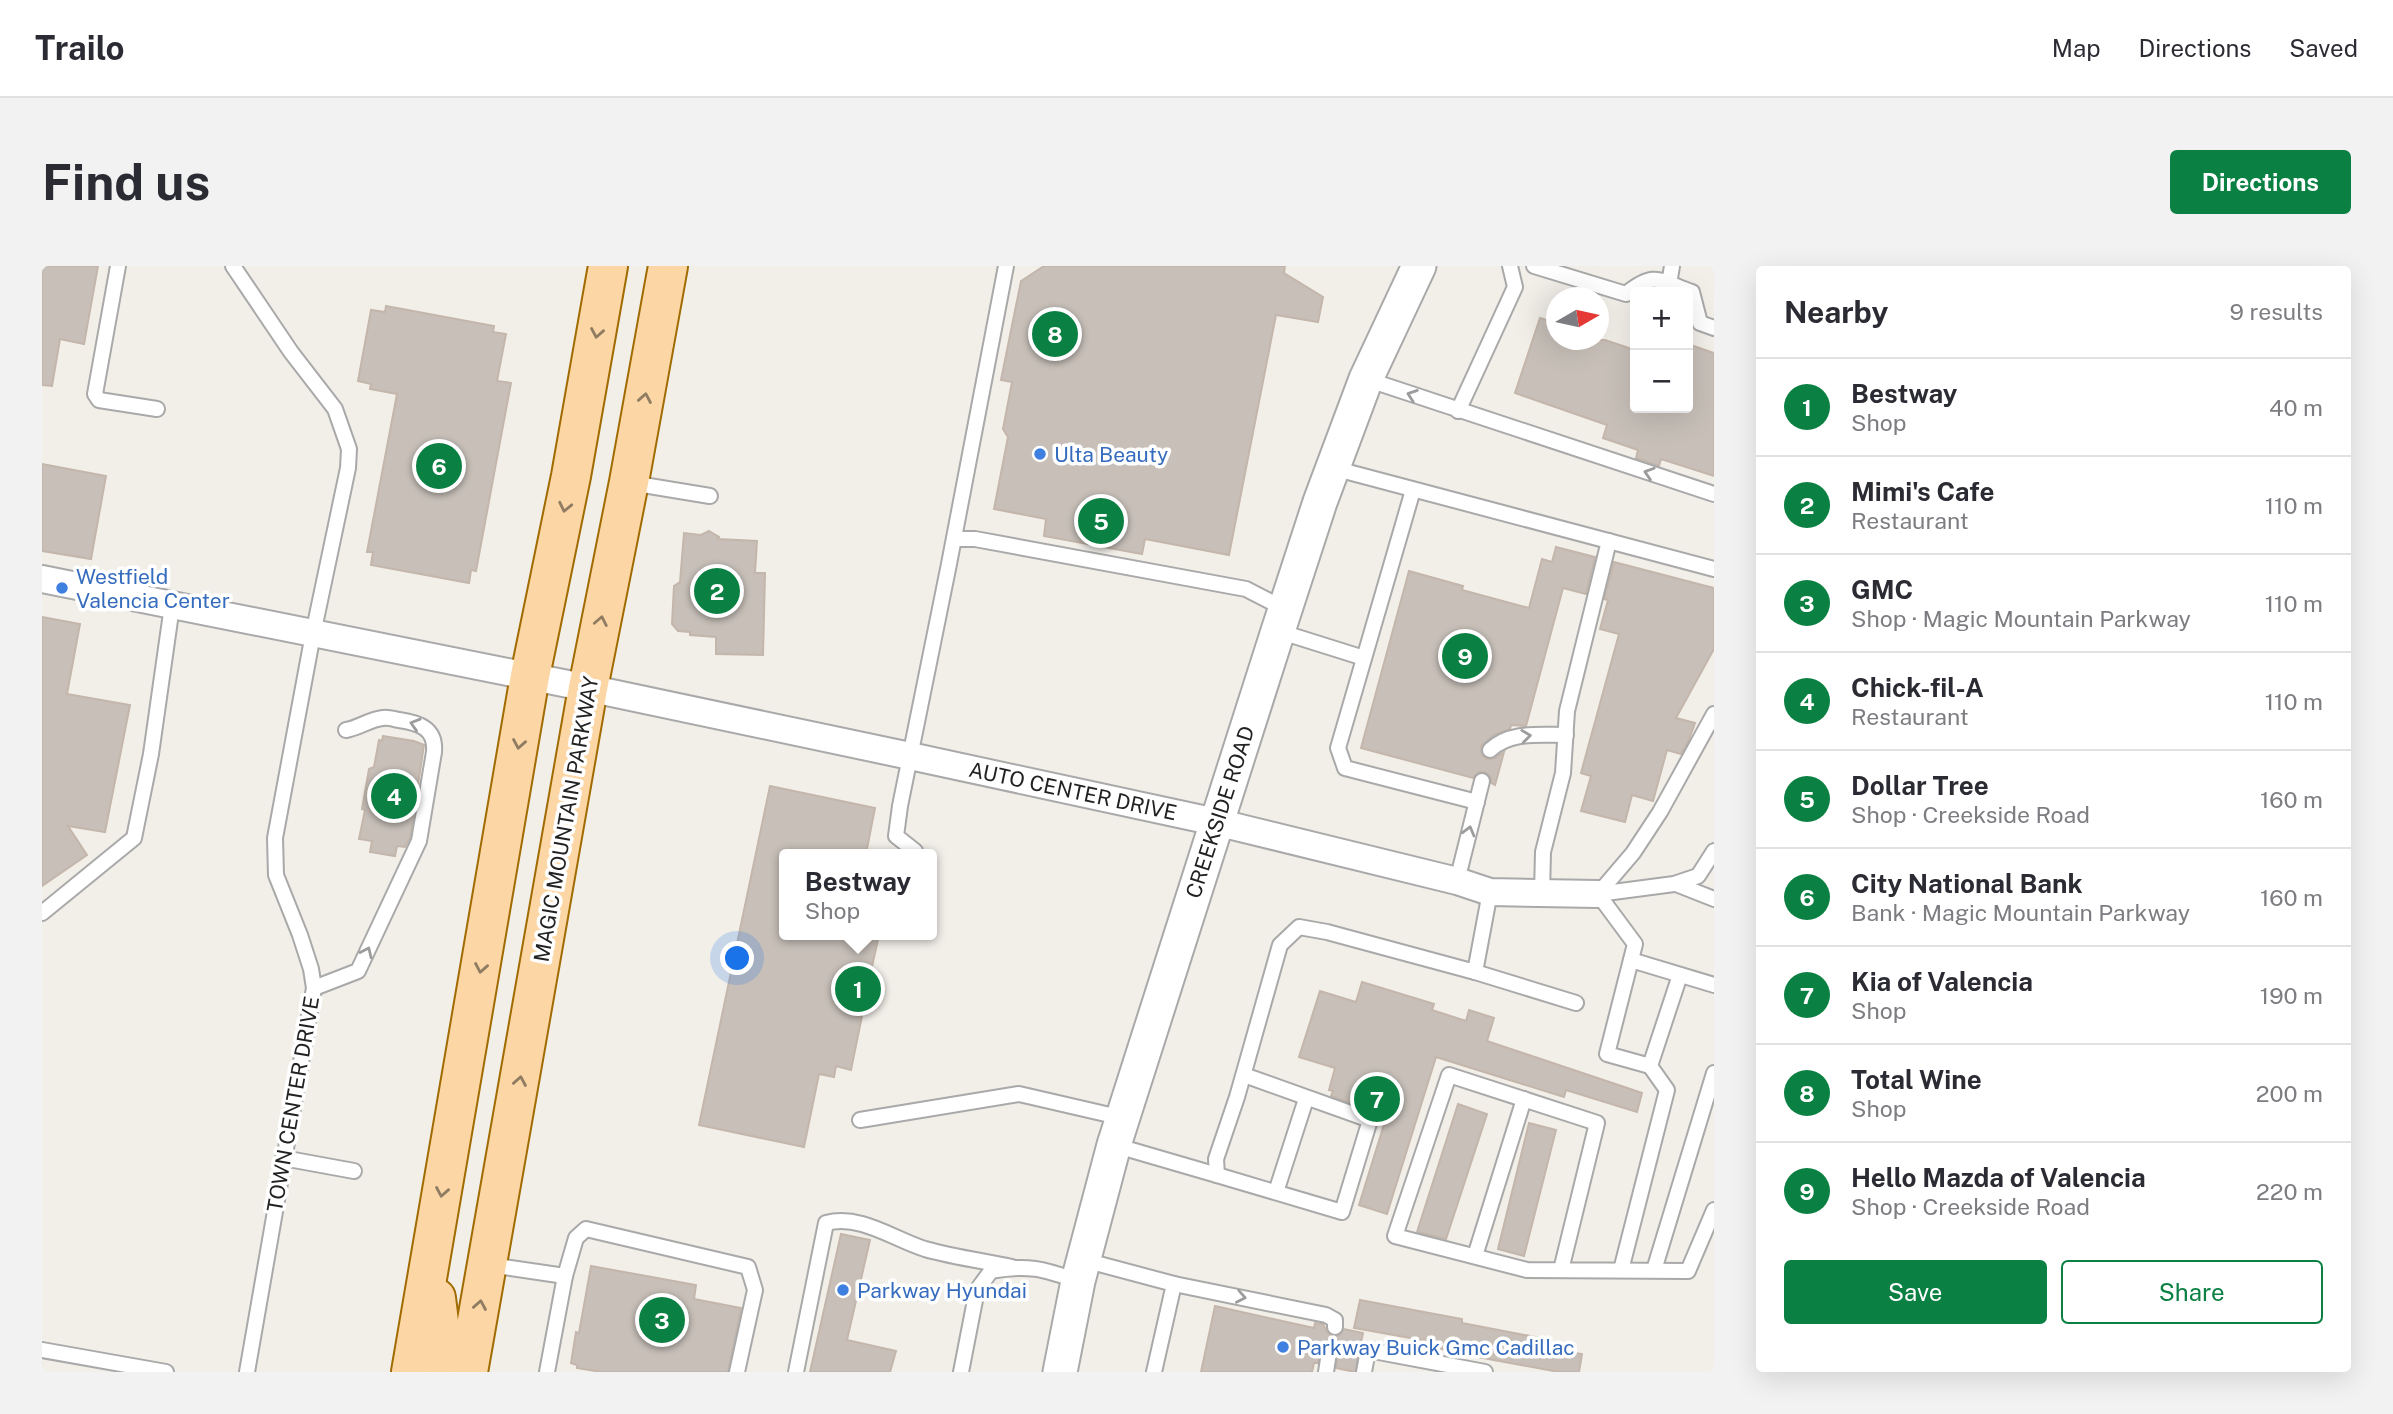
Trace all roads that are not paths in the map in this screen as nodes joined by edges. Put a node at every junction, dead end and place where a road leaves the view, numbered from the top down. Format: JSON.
{"nodes":[{"id":1,"x":118,"y":266,"type":"edge"},
{"id":2,"x":233,"y":266,"type":"edge"},
{"id":3,"x":608,"y":266,"type":"edge"},
{"id":4,"x":668,"y":266,"type":"edge"},
{"id":5,"x":1006,"y":266,"type":"edge"},
{"id":6,"x":1419,"y":266,"type":"edge"},
{"id":7,"x":1510,"y":266,"type":"edge"},
{"id":8,"x":1534,"y":266,"type":"edge"},
{"id":9,"x":1671,"y":266,"type":"edge"},
{"id":10,"x":1669,"y":284,"type":"junction"},
{"id":11,"x":1714,"y":328,"type":"edge"},
{"id":12,"x":1366,"y":379,"type":"junction"},
{"id":13,"x":157,"y":410,"type":"dead end"},
{"id":14,"x":1458,"y":411,"type":"junction"},
{"id":15,"x":1332,"y":468,"type":"junction"},
{"id":16,"x":629,"y":482,"type":"junction"},
{"id":17,"x":1413,"y":490,"type":"junction"},
{"id":18,"x":1714,"y":494,"type":"edge"},
{"id":19,"x":710,"y":496,"type":"dead end"},
{"id":20,"x":954,"y":538,"type":"junction"},
{"id":21,"x":1609,"y":541,"type":"junction"},
{"id":22,"x":1714,"y":569,"type":"edge"},
{"id":23,"x":42,"y":579,"type":"edge"},
{"id":24,"x":172,"y":606,"type":"junction"},
{"id":25,"x":1281,"y":620,"type":"junction"},
{"id":26,"x":313,"y":634,"type":"junction"},
{"id":27,"x":1364,"y":658,"type":"junction"},
{"id":28,"x":530,"y":677,"type":"junction"},
{"id":29,"x":588,"y":688,"type":"junction"},
{"id":30,"x":1714,"y":714,"type":"edge"},
{"id":31,"x":346,"y":730,"type":"dead end"},
{"id":32,"x":1566,"y":735,"type":"junction"},
{"id":33,"x":1490,"y":750,"type":"dead end"},
{"id":34,"x":911,"y":756,"type":"junction"},
{"id":35,"x":1482,"y":781,"type":"dead end"},
{"id":36,"x":1477,"y":802,"type":"junction"},
{"id":37,"x":1216,"y":822,"type":"junction"},
{"id":38,"x":913,"y":849,"type":"edge"},
{"id":39,"x":1714,"y":851,"type":"edge"},
{"id":40,"x":1457,"y":881,"type":"junction"},
{"id":41,"x":1676,"y":884,"type":"junction"},
{"id":42,"x":1490,"y":892,"type":"junction"},
{"id":43,"x":1542,"y":893,"type":"junction"},
{"id":44,"x":1598,"y":894,"type":"junction"},
{"id":45,"x":1714,"y":899,"type":"edge"},
{"id":46,"x":42,"y":913,"type":"edge"},
{"id":47,"x":1631,"y":960,"type":"junction"},
{"id":48,"x":1475,"y":972,"type":"junction"},
{"id":49,"x":1680,"y":975,"type":"junction"},
{"id":50,"x":1714,"y":985,"type":"edge"},
{"id":51,"x":314,"y":988,"type":"junction"},
{"id":52,"x":1576,"y":1003,"type":"dead end"},
{"id":53,"x":1650,"y":1066,"type":"junction"},
{"id":54,"x":1714,"y":1073,"type":"edge"},
{"id":55,"x":1244,"y":1074,"type":"junction"},
{"id":56,"x":1306,"y":1099,"type":"junction"},
{"id":57,"x":1524,"y":1099,"type":"junction"},
{"id":58,"x":860,"y":1120,"type":"dead end"},
{"id":59,"x":1119,"y":1131,"type":"junction"},
{"id":60,"x":283,"y":1158,"type":"junction"},
{"id":61,"x":354,"y":1171,"type":"dead end"},
{"id":62,"x":1217,"y":1175,"type":"junction"},
{"id":63,"x":1276,"y":1192,"type":"junction"},
{"id":64,"x":1714,"y":1210,"type":"edge"},
{"id":65,"x":1475,"y":1256,"type":"junction"},
{"id":66,"x":431,"y":1258,"type":"junction"},
{"id":67,"x":488,"y":1265,"type":"junction"},
{"id":68,"x":1012,"y":1267,"type":"junction"},
{"id":69,"x":1561,"y":1270,"type":"junction"},
{"id":70,"x":1621,"y":1270,"type":"junction"},
{"id":71,"x":1654,"y":1270,"type":"junction"},
{"id":72,"x":1081,"y":1271,"type":"junction"},
{"id":73,"x":565,"y":1276,"type":"junction"},
{"id":74,"x":1174,"y":1284,"type":"junction"},
{"id":75,"x":1335,"y":1327,"type":"dead end"},
{"id":76,"x":42,"y":1350,"type":"edge"},
{"id":77,"x":166,"y":1372,"type":"edge"},
{"id":78,"x":247,"y":1372,"type":"edge"},
{"id":79,"x":411,"y":1372,"type":"edge"},
{"id":80,"x":440,"y":1372,"type":"edge"},
{"id":81,"x":468,"y":1372,"type":"edge"},
{"id":82,"x":547,"y":1372,"type":"edge"},
{"id":83,"x":737,"y":1372,"type":"edge"},
{"id":84,"x":796,"y":1372,"type":"edge"},
{"id":85,"x":961,"y":1372,"type":"edge"},
{"id":86,"x":1060,"y":1372,"type":"edge"},
{"id":87,"x":1154,"y":1372,"type":"edge"},
{"id":88,"x":1364,"y":1372,"type":"edge"},
{"id":89,"x":1485,"y":1372,"type":"edge"}],
"edges":[{"from":1,"to":13,"type":"lane"},
{"from":2,"to":26,"type":"lane","name":"TOWN CENTER DRIVE"},
{"from":3,"to":28,"type":"main road","one_way":true},
{"from":16,"to":4,"type":"main road","name":"MAGIC MOUNTAIN PARKWAY","one_way":true},
{"from":5,"to":20,"type":"lane"},
{"from":6,"to":12,"type":"street","name":"CREEKSIDE ROAD"},
{"from":7,"to":14,"type":"lane"},
{"from":8,"to":10,"type":"lane"},
{"from":9,"to":10,"type":"lane"},
{"from":10,"to":11,"type":"lane"},
{"from":14,"to":12,"type":"lane","one_way":true},
{"from":12,"to":15,"type":"street","name":"CREEKSIDE ROAD"},
{"from":18,"to":14,"type":"lane","one_way":true},
{"from":15,"to":17,"type":"lane"},
{"from":15,"to":25,"type":"street","name":"CREEKSIDE ROAD"},
{"from":16,"to":19,"type":"lane"},
{"from":29,"to":16,"type":"main road","name":"MAGIC MOUNTAIN PARKWAY","one_way":true},
{"from":17,"to":21,"type":"lane"},
{"from":17,"to":27,"type":"lane"},
{"from":20,"to":25,"type":"lane"},
{"from":20,"to":34,"type":"lane"},
{"from":21,"to":22,"type":"lane"},
{"from":21,"to":32,"type":"lane"},
{"from":23,"to":24,"type":"street"},
{"from":24,"to":26,"type":"street"},
{"from":24,"to":46,"type":"lane"},
{"from":25,"to":27,"type":"lane"},
{"from":25,"to":37,"type":"street","name":"CREEKSIDE ROAD"},
{"from":26,"to":28,"type":"street"},
{"from":26,"to":51,"type":"lane","name":"TOWN CENTER DRIVE"},
{"from":27,"to":36,"type":"lane"},
{"from":28,"to":29,"type":"street"},
{"from":28,"to":66,"type":"main road","one_way":true},
{"from":29,"to":34,"type":"street","name":"AUTO CENTER DRIVE"},
{"from":67,"to":29,"type":"main road","name":"MAGIC MOUNTAIN PARKWAY","one_way":true},
{"from":30,"to":44,"type":"lane"},
{"from":51,"to":31,"type":"lane","one_way":true},
{"from":33,"to":32,"type":"lane","one_way":true},
{"from":32,"to":43,"type":"lane"},
{"from":34,"to":37,"type":"street","name":"AUTO CENTER DRIVE"},
{"from":34,"to":38,"type":"lane"},
{"from":35,"to":36,"type":"lane"},
{"from":40,"to":36,"type":"lane","one_way":true},
{"from":37,"to":40,"type":"street","name":"AUTO CENTER DRIVE"},
{"from":37,"to":59,"type":"street","name":"CREEKSIDE ROAD"},
{"from":39,"to":41,"type":"lane"},
{"from":40,"to":42,"type":"street","name":"AUTO CENTER DRIVE"},
{"from":41,"to":44,"type":"lane"},
{"from":41,"to":45,"type":"lane"},
{"from":42,"to":43,"type":"street","name":"AUTO CENTER DRIVE"},
{"from":42,"to":48,"type":"lane"},
{"from":43,"to":44,"type":"street","name":"AUTO CENTER DRIVE"},
{"from":44,"to":47,"type":"lane"},
{"from":47,"to":49,"type":"lane"},
{"from":47,"to":53,"type":"lane"},
{"from":48,"to":52,"type":"lane"},
{"from":48,"to":55,"type":"lane"},
{"from":49,"to":50,"type":"lane"},
{"from":49,"to":53,"type":"lane"},
{"from":51,"to":60,"type":"lane","name":"TOWN CENTER DRIVE"},
{"from":53,"to":70,"type":"lane"},
{"from":54,"to":71,"type":"lane"},
{"from":55,"to":56,"type":"lane"},
{"from":55,"to":62,"type":"lane"},
{"from":56,"to":63,"type":"lane"},
{"from":56,"to":63,"type":"lane"},
{"from":57,"to":65,"type":"lane"},
{"from":57,"to":65,"type":"lane"},
{"from":57,"to":69,"type":"lane"},
{"from":58,"to":59,"type":"lane"},
{"from":59,"to":62,"type":"lane"},
{"from":59,"to":72,"type":"street","name":"CREEKSIDE ROAD"},
{"from":60,"to":61,"type":"lane"},
{"from":60,"to":78,"type":"lane","name":"TOWN CENTER DRIVE"},
{"from":62,"to":63,"type":"lane"},
{"from":64,"to":71,"type":"lane"},
{"from":65,"to":69,"type":"lane"},
{"from":66,"to":79,"type":"main road"},
{"from":66,"to":80,"type":"main road"},
{"from":67,"to":73,"type":"lane"},
{"from":81,"to":67,"type":"main road","name":"MAGIC MOUNTAIN PARKWAY","one_way":true},
{"from":68,"to":72,"type":"lane"},
{"from":68,"to":84,"type":"lane"},
{"from":68,"to":85,"type":"lane"},
{"from":69,"to":70,"type":"lane"},
{"from":70,"to":71,"type":"lane"},
{"from":72,"to":74,"type":"lane"},
{"from":72,"to":86,"type":"street","name":"CREEKSIDE ROAD"},
{"from":73,"to":82,"type":"lane"},
{"from":73,"to":83,"type":"lane"},
{"from":74,"to":75,"type":"lane","one_way":true},
{"from":74,"to":87,"type":"lane"},
{"from":76,"to":77,"type":"lane"},
{"from":88,"to":89,"type":"lane"}]}
